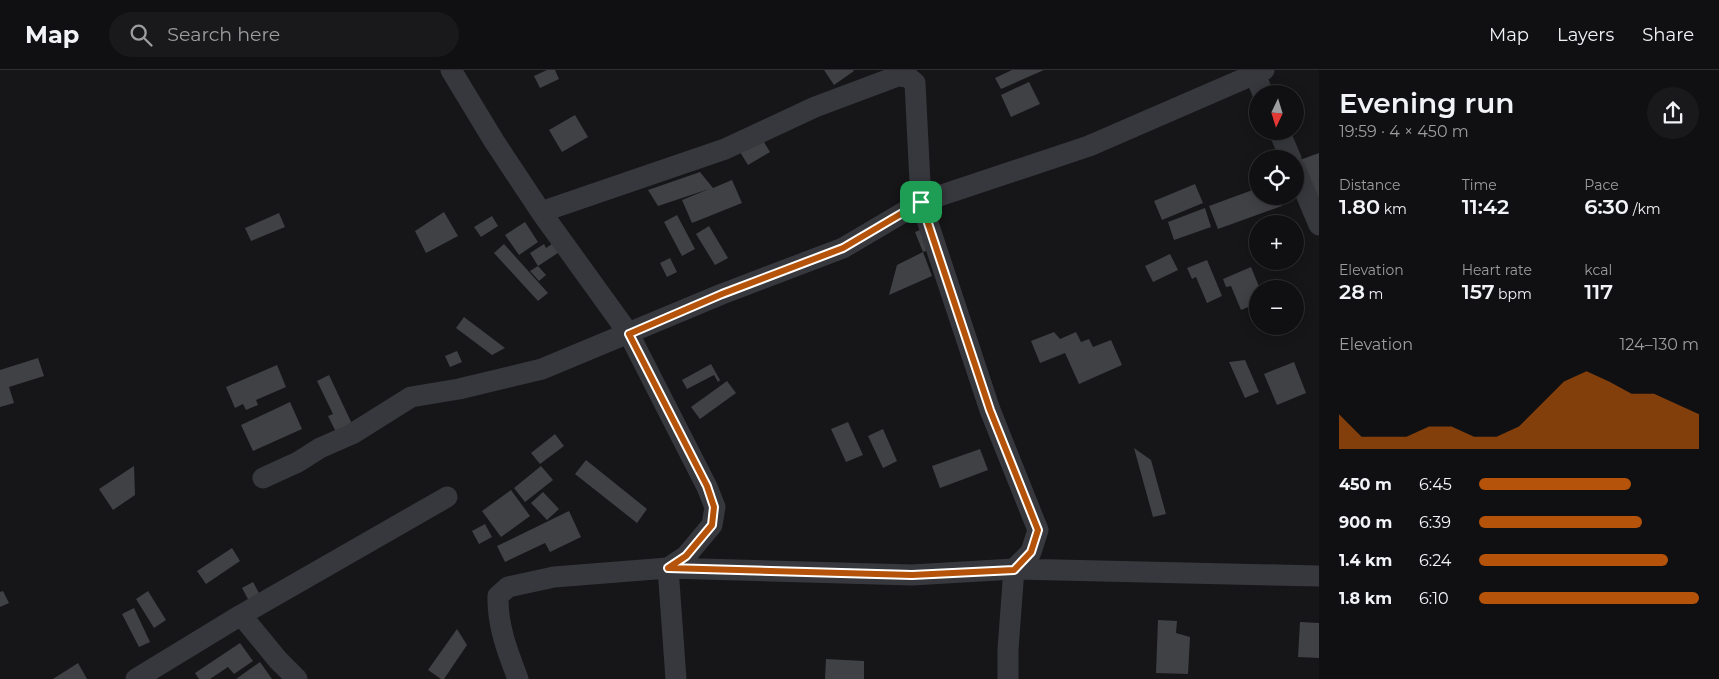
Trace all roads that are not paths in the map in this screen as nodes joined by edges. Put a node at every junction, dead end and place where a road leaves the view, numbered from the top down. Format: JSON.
{"nodes":[{"id":1,"x":451,"y":70,"type":"edge"},
{"id":2,"x":1260,"y":72,"type":"edge"},
{"id":3,"x":1262,"y":85,"type":"edge"},
{"id":4,"x":1304,"y":189,"type":"edge"},
{"id":5,"x":921,"y":202,"type":"junction"},
{"id":6,"x":541,"y":212,"type":"junction"},
{"id":7,"x":1319,"y":225,"type":"edge"},
{"id":8,"x":629,"y":334,"type":"junction"},
{"id":9,"x":263,"y":478,"type":"dead end"},
{"id":10,"x":447,"y":496,"type":"dead end"},
{"id":11,"x":668,"y":568,"type":"junction"},
{"id":12,"x":1014,"y":570,"type":"junction"},
{"id":13,"x":1319,"y":576,"type":"edge"},
{"id":14,"x":241,"y":615,"type":"junction"},
{"id":15,"x":136,"y":679,"type":"edge"},
{"id":16,"x":297,"y":679,"type":"edge"},
{"id":17,"x":518,"y":679,"type":"edge"},
{"id":18,"x":676,"y":679,"type":"edge"},
{"id":19,"x":1008,"y":679,"type":"edge"}],
"edges":[{"from":1,"to":6,"type":"street"},
{"from":2,"to":3,"type":"street"},
{"from":2,"to":5,"type":"street"},
{"from":4,"to":7,"type":"street"},
{"from":5,"to":6,"type":"street"},
{"from":5,"to":8,"type":"street"},
{"from":5,"to":12,"type":"street"},
{"from":6,"to":8,"type":"street"},
{"from":8,"to":9,"type":"street"},
{"from":8,"to":11,"type":"street"},
{"from":10,"to":14,"type":"street"},
{"from":11,"to":12,"type":"street"},
{"from":11,"to":17,"type":"street"},
{"from":11,"to":18,"type":"street"},
{"from":12,"to":13,"type":"street"},
{"from":12,"to":19,"type":"street"},
{"from":14,"to":15,"type":"street"},
{"from":14,"to":16,"type":"street"}]}
